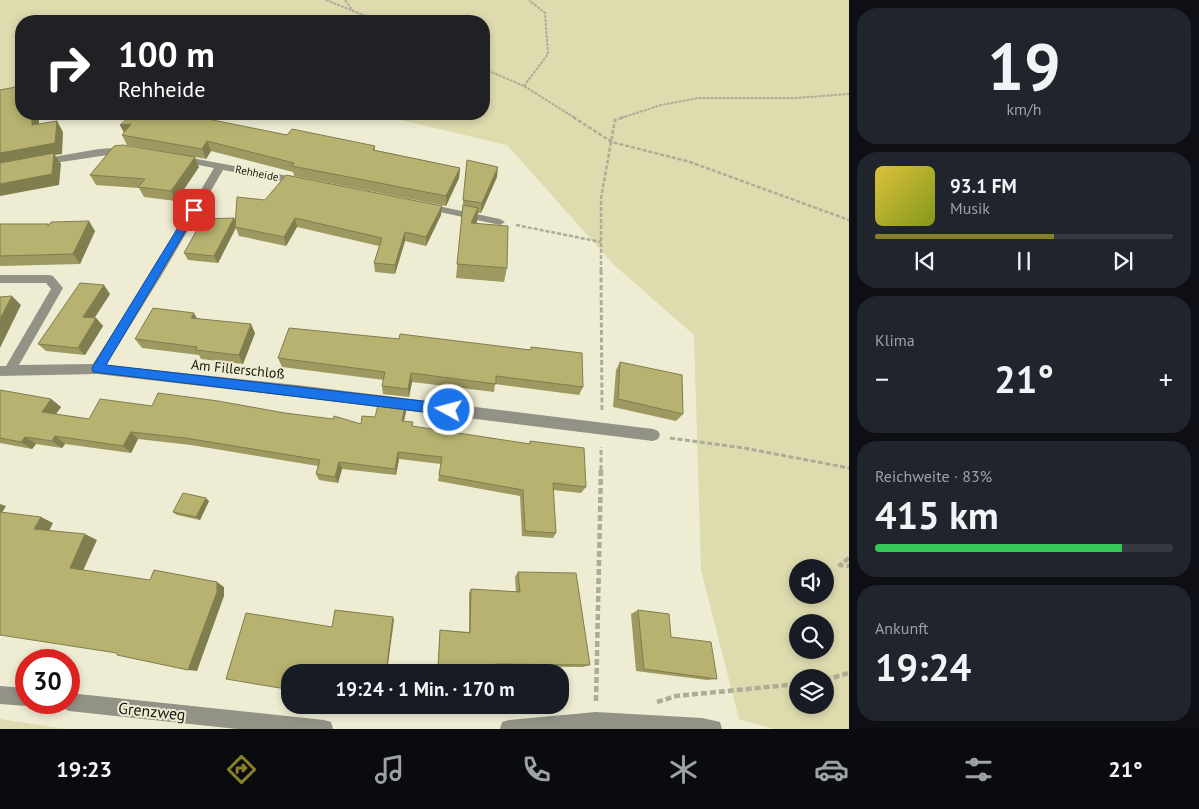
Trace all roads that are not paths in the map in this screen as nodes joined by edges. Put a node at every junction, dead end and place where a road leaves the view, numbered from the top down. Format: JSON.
{"nodes":[{"id":1,"x":138,"y":151,"type":"edge"},
{"id":2,"x":174,"y":158,"type":"edge"},
{"id":3,"x":27,"y":165,"type":"edge"},
{"id":4,"x":220,"y":166,"type":"junction"},
{"id":5,"x":307,"y":183,"type":"edge"},
{"id":6,"x":413,"y":204,"type":"edge"},
{"id":7,"x":500,"y":222,"type":"road end"},
{"id":8,"x":0,"y":279,"type":"edge"},
{"id":9,"x":97,"y":369,"type":"junction"},
{"id":10,"x":5,"y":371,"type":"edge"},
{"id":11,"x":653,"y":435,"type":"road end"},
{"id":12,"x":0,"y":694,"type":"edge"},
{"id":13,"x":15,"y":696,"type":"edge"},
{"id":14,"x":80,"y":703,"type":"edge"},
{"id":15,"x":324,"y":729,"type":"edge"},
{"id":16,"x":509,"y":729,"type":"edge"},
{"id":17,"x":713,"y":729,"type":"edge"}],
"edges":[{"from":1,"to":3,"type":"street"},
{"from":2,"to":4,"type":"street","name":"Rehheide"},
{"from":4,"to":5,"type":"street","name":"Rehheide"},
{"from":4,"to":9,"type":"street","name":"Rehheide"},
{"from":6,"to":7,"type":"street"},
{"from":8,"to":10,"type":"street","name":"Am Fillerschloß"},
{"from":9,"to":10,"type":"street","name":"Am Fillerschloß"},
{"from":9,"to":11,"type":"street","name":"Am Fillerschloß"},
{"from":12,"to":13,"type":"street"},
{"from":14,"to":15,"type":"street","name":"Grenzweg"},
{"from":16,"to":17,"type":"street"}]}
